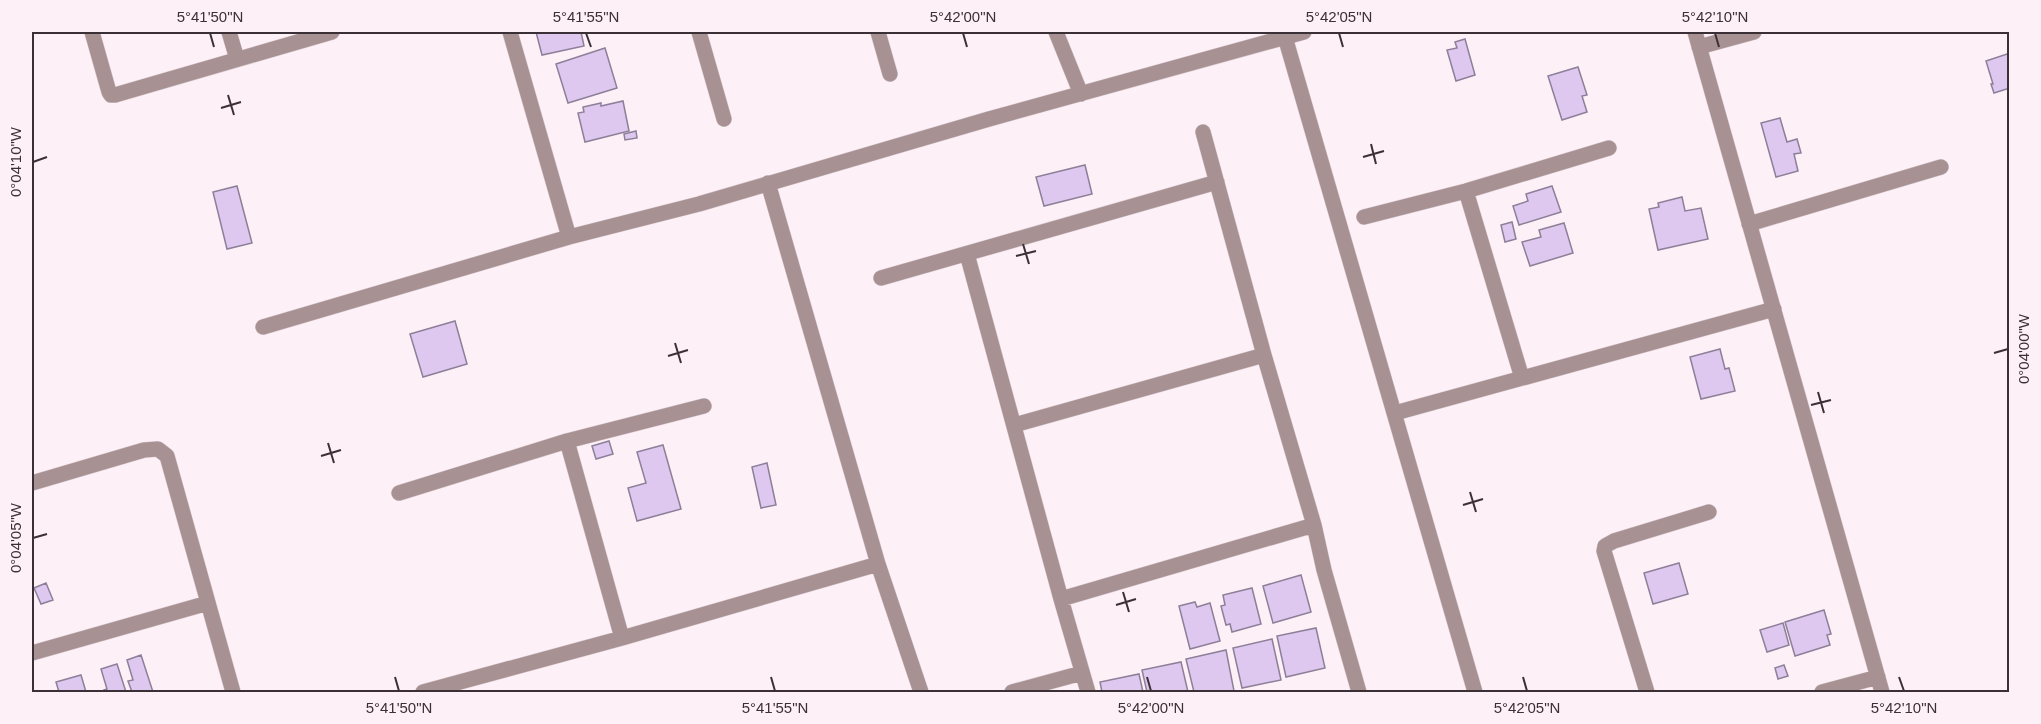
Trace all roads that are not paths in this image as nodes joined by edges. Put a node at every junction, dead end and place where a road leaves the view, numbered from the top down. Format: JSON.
{"nodes":[{"id":1,"x":92,"y":32,"type":"edge"},
{"id":2,"x":229,"y":32,"type":"edge"},
{"id":3,"x":332,"y":32,"type":"edge"},
{"id":4,"x":510,"y":32,"type":"edge"},
{"id":5,"x":699,"y":32,"type":"edge"},
{"id":6,"x":878,"y":32,"type":"edge"},
{"id":7,"x":1056,"y":32,"type":"edge"},
{"id":8,"x":1304,"y":32,"type":"edge"},
{"id":9,"x":1695,"y":32,"type":"edge"},
{"id":10,"x":1754,"y":32,"type":"edge"},
{"id":11,"x":1285,"y":37,"type":"junction"},
{"id":12,"x":1699,"y":47,"type":"junction"},
{"id":13,"x":237,"y":59,"type":"junction"},
{"id":14,"x":890,"y":74,"type":"dead end"},
{"id":15,"x":1080,"y":94,"type":"junction"},
{"id":16,"x":724,"y":119,"type":"dead end"},
{"id":17,"x":1203,"y":132,"type":"dead end"},
{"id":18,"x":1609,"y":148,"type":"dead end"},
{"id":19,"x":1941,"y":167,"type":"dead end"},
{"id":20,"x":768,"y":183,"type":"junction"},
{"id":21,"x":1217,"y":183,"type":"junction"},
{"id":22,"x":1466,"y":191,"type":"junction"},
{"id":23,"x":1364,"y":218,"type":"dead end"},
{"id":24,"x":1749,"y":224,"type":"junction"},
{"id":25,"x":569,"y":237,"type":"junction"},
{"id":26,"x":967,"y":254,"type":"junction"},
{"id":27,"x":881,"y":278,"type":"dead end"},
{"id":28,"x":1774,"y":309,"type":"junction"},
{"id":29,"x":263,"y":327,"type":"dead end"},
{"id":30,"x":1264,"y":355,"type":"junction"},
{"id":31,"x":1522,"y":378,"type":"junction"},
{"id":32,"x":704,"y":405,"type":"dead end"},
{"id":33,"x":1395,"y":413,"type":"junction"},
{"id":34,"x":1014,"y":425,"type":"junction"},
{"id":35,"x":567,"y":441,"type":"junction"},
{"id":36,"x":32,"y":483,"type":"edge"},
{"id":37,"x":399,"y":493,"type":"dead end"},
{"id":38,"x":1709,"y":512,"type":"dead end"},
{"id":39,"x":1314,"y":525,"type":"junction"},
{"id":40,"x":878,"y":564,"type":"junction"},
{"id":41,"x":1061,"y":599,"type":"junction"},
{"id":42,"x":208,"y":603,"type":"junction"},
{"id":43,"x":622,"y":638,"type":"junction"},
{"id":44,"x":32,"y":653,"type":"edge"},
{"id":45,"x":1082,"y":673,"type":"junction"},
{"id":46,"x":1878,"y":677,"type":"junction"},
{"id":47,"x":233,"y":693,"type":"edge"},
{"id":48,"x":423,"y":693,"type":"edge"},
{"id":49,"x":921,"y":693,"type":"edge"},
{"id":50,"x":1012,"y":693,"type":"edge"},
{"id":51,"x":1088,"y":693,"type":"edge"},
{"id":52,"x":1359,"y":693,"type":"edge"},
{"id":53,"x":1475,"y":693,"type":"edge"},
{"id":54,"x":1647,"y":693,"type":"edge"},
{"id":55,"x":1822,"y":693,"type":"edge"},
{"id":56,"x":1882,"y":693,"type":"edge"}],
"edges":[{"from":1,"to":13,"type":"street"},
{"from":2,"to":13,"type":"street"},
{"from":3,"to":13,"type":"street"},
{"from":4,"to":25,"type":"street"},
{"from":5,"to":16,"type":"street"},
{"from":6,"to":14,"type":"street"},
{"from":7,"to":15,"type":"street"},
{"from":8,"to":11,"type":"street"},
{"from":9,"to":12,"type":"street"},
{"from":10,"to":12,"type":"street"},
{"from":11,"to":15,"type":"street"},
{"from":11,"to":33,"type":"street"},
{"from":12,"to":24,"type":"street"},
{"from":15,"to":20,"type":"street"},
{"from":17,"to":21,"type":"street"},
{"from":18,"to":22,"type":"street"},
{"from":19,"to":24,"type":"street"},
{"from":20,"to":25,"type":"street"},
{"from":20,"to":40,"type":"street"},
{"from":21,"to":26,"type":"street"},
{"from":21,"to":30,"type":"street"},
{"from":22,"to":23,"type":"street"},
{"from":22,"to":31,"type":"street"},
{"from":24,"to":28,"type":"street"},
{"from":25,"to":29,"type":"street"},
{"from":26,"to":27,"type":"street"},
{"from":26,"to":34,"type":"street"},
{"from":28,"to":31,"type":"street"},
{"from":28,"to":46,"type":"street"},
{"from":30,"to":34,"type":"street"},
{"from":30,"to":39,"type":"street"},
{"from":31,"to":33,"type":"street"},
{"from":32,"to":35,"type":"street"},
{"from":33,"to":53,"type":"street"},
{"from":34,"to":41,"type":"street"},
{"from":35,"to":37,"type":"street"},
{"from":35,"to":43,"type":"street"},
{"from":36,"to":42,"type":"street"},
{"from":38,"to":54,"type":"street"},
{"from":39,"to":41,"type":"street"},
{"from":39,"to":52,"type":"street"},
{"from":40,"to":43,"type":"street"},
{"from":40,"to":49,"type":"street"},
{"from":41,"to":45,"type":"street"},
{"from":42,"to":44,"type":"street"},
{"from":42,"to":47,"type":"street"},
{"from":43,"to":48,"type":"street"},
{"from":45,"to":50,"type":"street"},
{"from":45,"to":51,"type":"street"},
{"from":46,"to":55,"type":"street"},
{"from":46,"to":56,"type":"street"}]}
